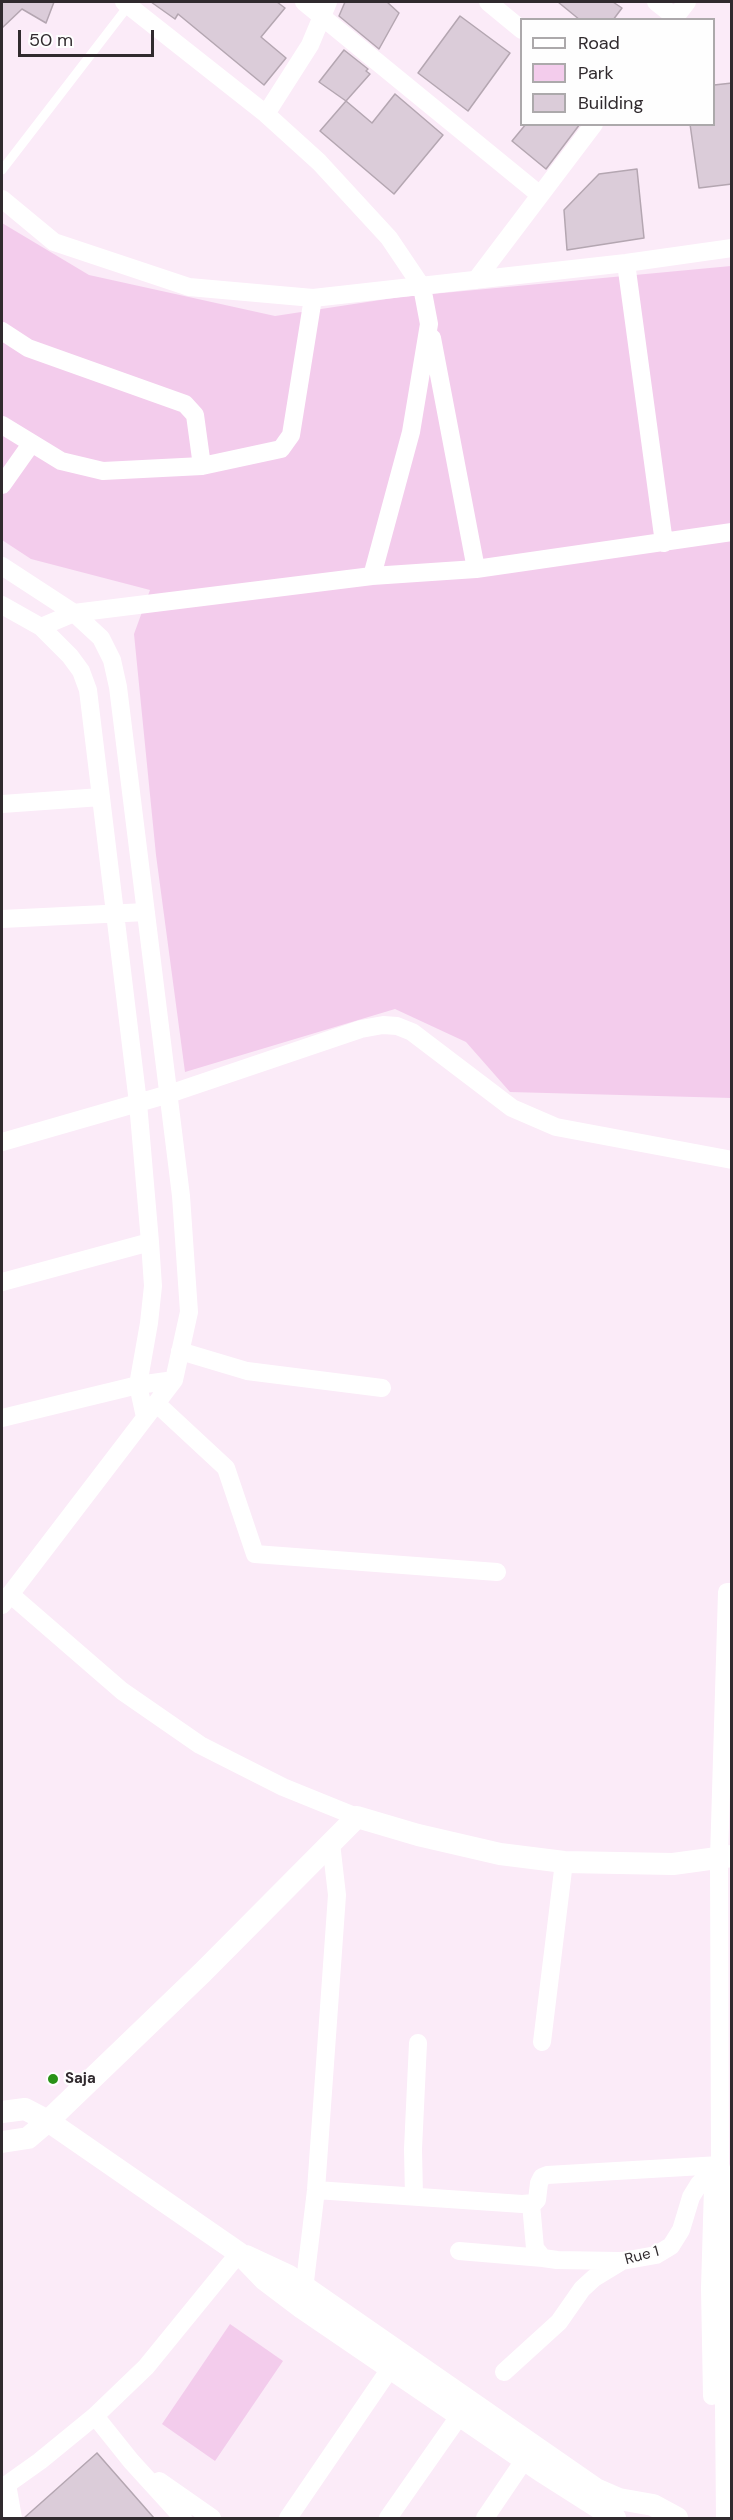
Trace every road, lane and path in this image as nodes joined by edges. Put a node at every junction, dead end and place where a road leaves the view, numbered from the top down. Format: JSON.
{"nodes":[{"id":1,"x":304,"y":2,"type":"edge"},
{"id":2,"x":488,"y":2,"type":"edge"},
{"id":3,"x":656,"y":2,"type":"edge"},
{"id":4,"x":687,"y":2,"type":"edge"},
{"id":5,"x":127,"y":3,"type":"edge"},
{"id":6,"x":325,"y":9,"type":"edge"},
{"id":7,"x":674,"y":18,"type":"edge"},
{"id":8,"x":520,"y":28,"type":"edge"},
{"id":9,"x":266,"y":114,"type":"junction"},
{"id":10,"x":592,"y":126,"type":"edge"},
{"id":11,"x":2,"y":170,"type":"edge"},
{"id":12,"x":540,"y":195,"type":"junction"},
{"id":13,"x":2,"y":199,"type":"edge"},
{"id":14,"x":732,"y":248,"type":"edge"},
{"id":15,"x":626,"y":263,"type":"junction"},
{"id":16,"x":476,"y":280,"type":"junction"},
{"id":17,"x":422,"y":287,"type":"junction"},
{"id":18,"x":313,"y":298,"type":"junction"},
{"id":19,"x":429,"y":324,"type":"junction"},
{"id":20,"x":2,"y":331,"type":"edge"},
{"id":21,"x":2,"y":425,"type":"edge"},
{"id":22,"x":31,"y":444,"type":"junction"},
{"id":23,"x":202,"y":466,"type":"junction"},
{"id":24,"x":2,"y":485,"type":"edge"},
{"id":25,"x":732,"y":531,"type":"edge"},
{"id":26,"x":664,"y":543,"type":"junction"},
{"id":27,"x":476,"y":569,"type":"junction"},
{"id":28,"x":3,"y":570,"type":"edge"},
{"id":29,"x":372,"y":576,"type":"junction"},
{"id":30,"x":2,"y":604,"type":"edge"},
{"id":31,"x":74,"y":613,"type":"junction"},
{"id":32,"x":41,"y":627,"type":"junction"},
{"id":33,"x":101,"y":797,"type":"junction"},
{"id":34,"x":2,"y":804,"type":"edge"},
{"id":35,"x":146,"y":912,"type":"junction"},
{"id":36,"x":116,"y":914,"type":"junction"},
{"id":37,"x":2,"y":919,"type":"edge"},
{"id":38,"x":169,"y":1094,"type":"junction"},
{"id":39,"x":138,"y":1103,"type":"junction"},
{"id":40,"x":2,"y":1142,"type":"edge"},
{"id":41,"x":732,"y":1160,"type":"edge"},
{"id":42,"x":150,"y":1242,"type":"junction"},
{"id":43,"x":2,"y":1282,"type":"edge"},
{"id":44,"x":180,"y":1351,"type":"junction"},
{"id":45,"x":174,"y":1380,"type":"junction"},
{"id":46,"x":138,"y":1384,"type":"junction"},
{"id":47,"x":382,"y":1388,"type":"dead end"},
{"id":48,"x":151,"y":1410,"type":"junction"},
{"id":49,"x":2,"y":1418,"type":"edge"},
{"id":50,"x":497,"y":1572,"type":"dead end"},
{"id":51,"x":732,"y":1592,"type":"edge"},
{"id":52,"x":6,"y":1599,"type":"edge"},
{"id":53,"x":728,"y":1660,"type":"edge"},
{"id":54,"x":727,"y":1729,"type":"edge"},
{"id":55,"x":357,"y":1817,"type":"junction"},
{"id":56,"x":331,"y":1843,"type":"junction"},
{"id":57,"x":725,"y":1857,"type":"edge"},
{"id":58,"x":564,"y":1862,"type":"junction"},
{"id":59,"x":542,"y":2042,"type":"dead end"},
{"id":60,"x":418,"y":2043,"type":"dead end"},
{"id":61,"x":2,"y":2112,"type":"edge"},
{"id":62,"x":48,"y":2121,"type":"junction"},
{"id":63,"x":2,"y":2142,"type":"edge"},
{"id":64,"x":732,"y":2149,"type":"edge"},
{"id":65,"x":720,"y":2165,"type":"junction"},
{"id":66,"x":316,"y":2190,"type":"junction"},
{"id":67,"x":414,"y":2196,"type":"junction"},
{"id":68,"x":531,"y":2204,"type":"junction"},
{"id":69,"x":728,"y":2222,"type":"edge"},
{"id":70,"x":459,"y":2251,"type":"dead end"},
{"id":71,"x":239,"y":2253,"type":"junction"},
{"id":72,"x":543,"y":2258,"type":"junction"},
{"id":73,"x":622,"y":2261,"type":"junction"},
{"id":74,"x":304,"y":2286,"type":"junction"},
{"id":75,"x":727,"y":2289,"type":"edge"},
{"id":76,"x":302,"y":2308,"type":"junction"},
{"id":77,"x":395,"y":2360,"type":"junction"},
{"id":78,"x":504,"y":2372,"type":"dead end"},
{"id":79,"x":464,"y":2408,"type":"junction"},
{"id":80,"x":95,"y":2416,"type":"junction"},
{"id":81,"x":529,"y":2453,"type":"junction"},
{"id":82,"x":131,"y":2461,"type":"junction"},
{"id":83,"x":4,"y":2486,"type":"edge"},
{"id":84,"x":622,"y":2513,"type":"edge"},
{"id":85,"x":13,"y":2518,"type":"edge"},
{"id":86,"x":183,"y":2518,"type":"edge"},
{"id":87,"x":212,"y":2518,"type":"edge"},
{"id":88,"x":288,"y":2518,"type":"edge"},
{"id":89,"x":388,"y":2518,"type":"edge"},
{"id":90,"x":485,"y":2518,"type":"edge"},
{"id":91,"x":676,"y":2518,"type":"edge"},
{"id":92,"x":713,"y":2518,"type":"edge"},
{"id":93,"x":725,"y":2518,"type":"edge"}],
"edges":[{"from":1,"to":6,"type":"street"},
{"from":2,"to":8,"type":"street"},
{"from":3,"to":7,"type":"street"},
{"from":4,"to":7,"type":"street"},
{"from":5,"to":9,"type":"street"},
{"from":5,"to":11,"type":"lane"},
{"from":6,"to":9,"type":"street"},
{"from":6,"to":12,"type":"street"},
{"from":9,"to":17,"type":"street"},
{"from":10,"to":12,"type":"street"},
{"from":12,"to":16,"type":"street"},
{"from":13,"to":18,"type":"street"},
{"from":14,"to":15,"type":"street"},
{"from":15,"to":16,"type":"street"},
{"from":15,"to":26,"type":"street"},
{"from":16,"to":17,"type":"street"},
{"from":17,"to":18,"type":"street"},
{"from":17,"to":19,"type":"street"},
{"from":18,"to":23,"type":"street"},
{"from":19,"to":27,"type":"street"},
{"from":19,"to":29,"type":"street"},
{"from":20,"to":23,"type":"street"},
{"from":21,"to":22,"type":"street"},
{"from":22,"to":23,"type":"street"},
{"from":22,"to":24,"type":"street"},
{"from":25,"to":26,"type":"street"},
{"from":26,"to":27,"type":"street"},
{"from":27,"to":29,"type":"street"},
{"from":28,"to":31,"type":"street"},
{"from":29,"to":31,"type":"street"},
{"from":30,"to":32,"type":"street"},
{"from":31,"to":32,"type":"street"},
{"from":31,"to":35,"type":"street"},
{"from":32,"to":33,"type":"street"},
{"from":33,"to":34,"type":"street"},
{"from":33,"to":36,"type":"street"},
{"from":35,"to":36,"type":"street"},
{"from":35,"to":38,"type":"street"},
{"from":36,"to":37,"type":"street"},
{"from":36,"to":39,"type":"street"},
{"from":38,"to":39,"type":"street"},
{"from":38,"to":41,"type":"street"},
{"from":38,"to":44,"type":"street"},
{"from":39,"to":40,"type":"street"},
{"from":39,"to":42,"type":"street"},
{"from":42,"to":43,"type":"street"},
{"from":42,"to":46,"type":"street"},
{"from":44,"to":45,"type":"street"},
{"from":44,"to":47,"type":"street"},
{"from":45,"to":46,"type":"street"},
{"from":45,"to":48,"type":"street"},
{"from":46,"to":48,"type":"street"},
{"from":46,"to":49,"type":"street"},
{"from":48,"to":50,"type":"street"},
{"from":48,"to":52,"type":"street"},
{"from":51,"to":53,"type":"street"},
{"from":52,"to":55,"type":"street"},
{"from":53,"to":54,"type":"street"},
{"from":54,"to":57,"type":"street"},
{"from":55,"to":56,"type":"street"},
{"from":55,"to":58,"type":"street"},
{"from":56,"to":62,"type":"street"},
{"from":56,"to":66,"type":"street"},
{"from":57,"to":58,"type":"street"},
{"from":57,"to":65,"type":"street"},
{"from":58,"to":59,"type":"street"},
{"from":60,"to":67,"type":"street"},
{"from":61,"to":62,"type":"street"},
{"from":62,"to":63,"type":"street"},
{"from":62,"to":71,"type":"street"},
{"from":64,"to":65,"type":"street","name":"Rue 1"},
{"from":65,"to":68,"type":"street"},
{"from":65,"to":69,"type":"street"},
{"from":65,"to":73,"type":"street","name":"Rue 1"},
{"from":65,"to":92,"type":"street"},
{"from":66,"to":67,"type":"street"},
{"from":66,"to":74,"type":"street"},
{"from":67,"to":68,"type":"street"},
{"from":68,"to":72,"type":"street"},
{"from":69,"to":75,"type":"street"},
{"from":70,"to":72,"type":"street"},
{"from":71,"to":74,"type":"street"},
{"from":71,"to":76,"type":"street"},
{"from":71,"to":80,"type":"street"},
{"from":72,"to":73,"type":"street"},
{"from":73,"to":78,"type":"street","name":"Rue 1"},
{"from":74,"to":76,"type":"street"},
{"from":74,"to":77,"type":"street"},
{"from":75,"to":93,"type":"street"},
{"from":76,"to":77,"type":"street"},
{"from":77,"to":79,"type":"street"},
{"from":77,"to":88,"type":"street"},
{"from":79,"to":81,"type":"street"},
{"from":79,"to":89,"type":"street"},
{"from":80,"to":82,"type":"street"},
{"from":80,"to":83,"type":"street"},
{"from":81,"to":84,"type":"street"},
{"from":81,"to":90,"type":"street"},
{"from":82,"to":86,"type":"street"},
{"from":82,"to":87,"type":"street"},
{"from":83,"to":85,"type":"street"},
{"from":84,"to":91,"type":"street"}]}
